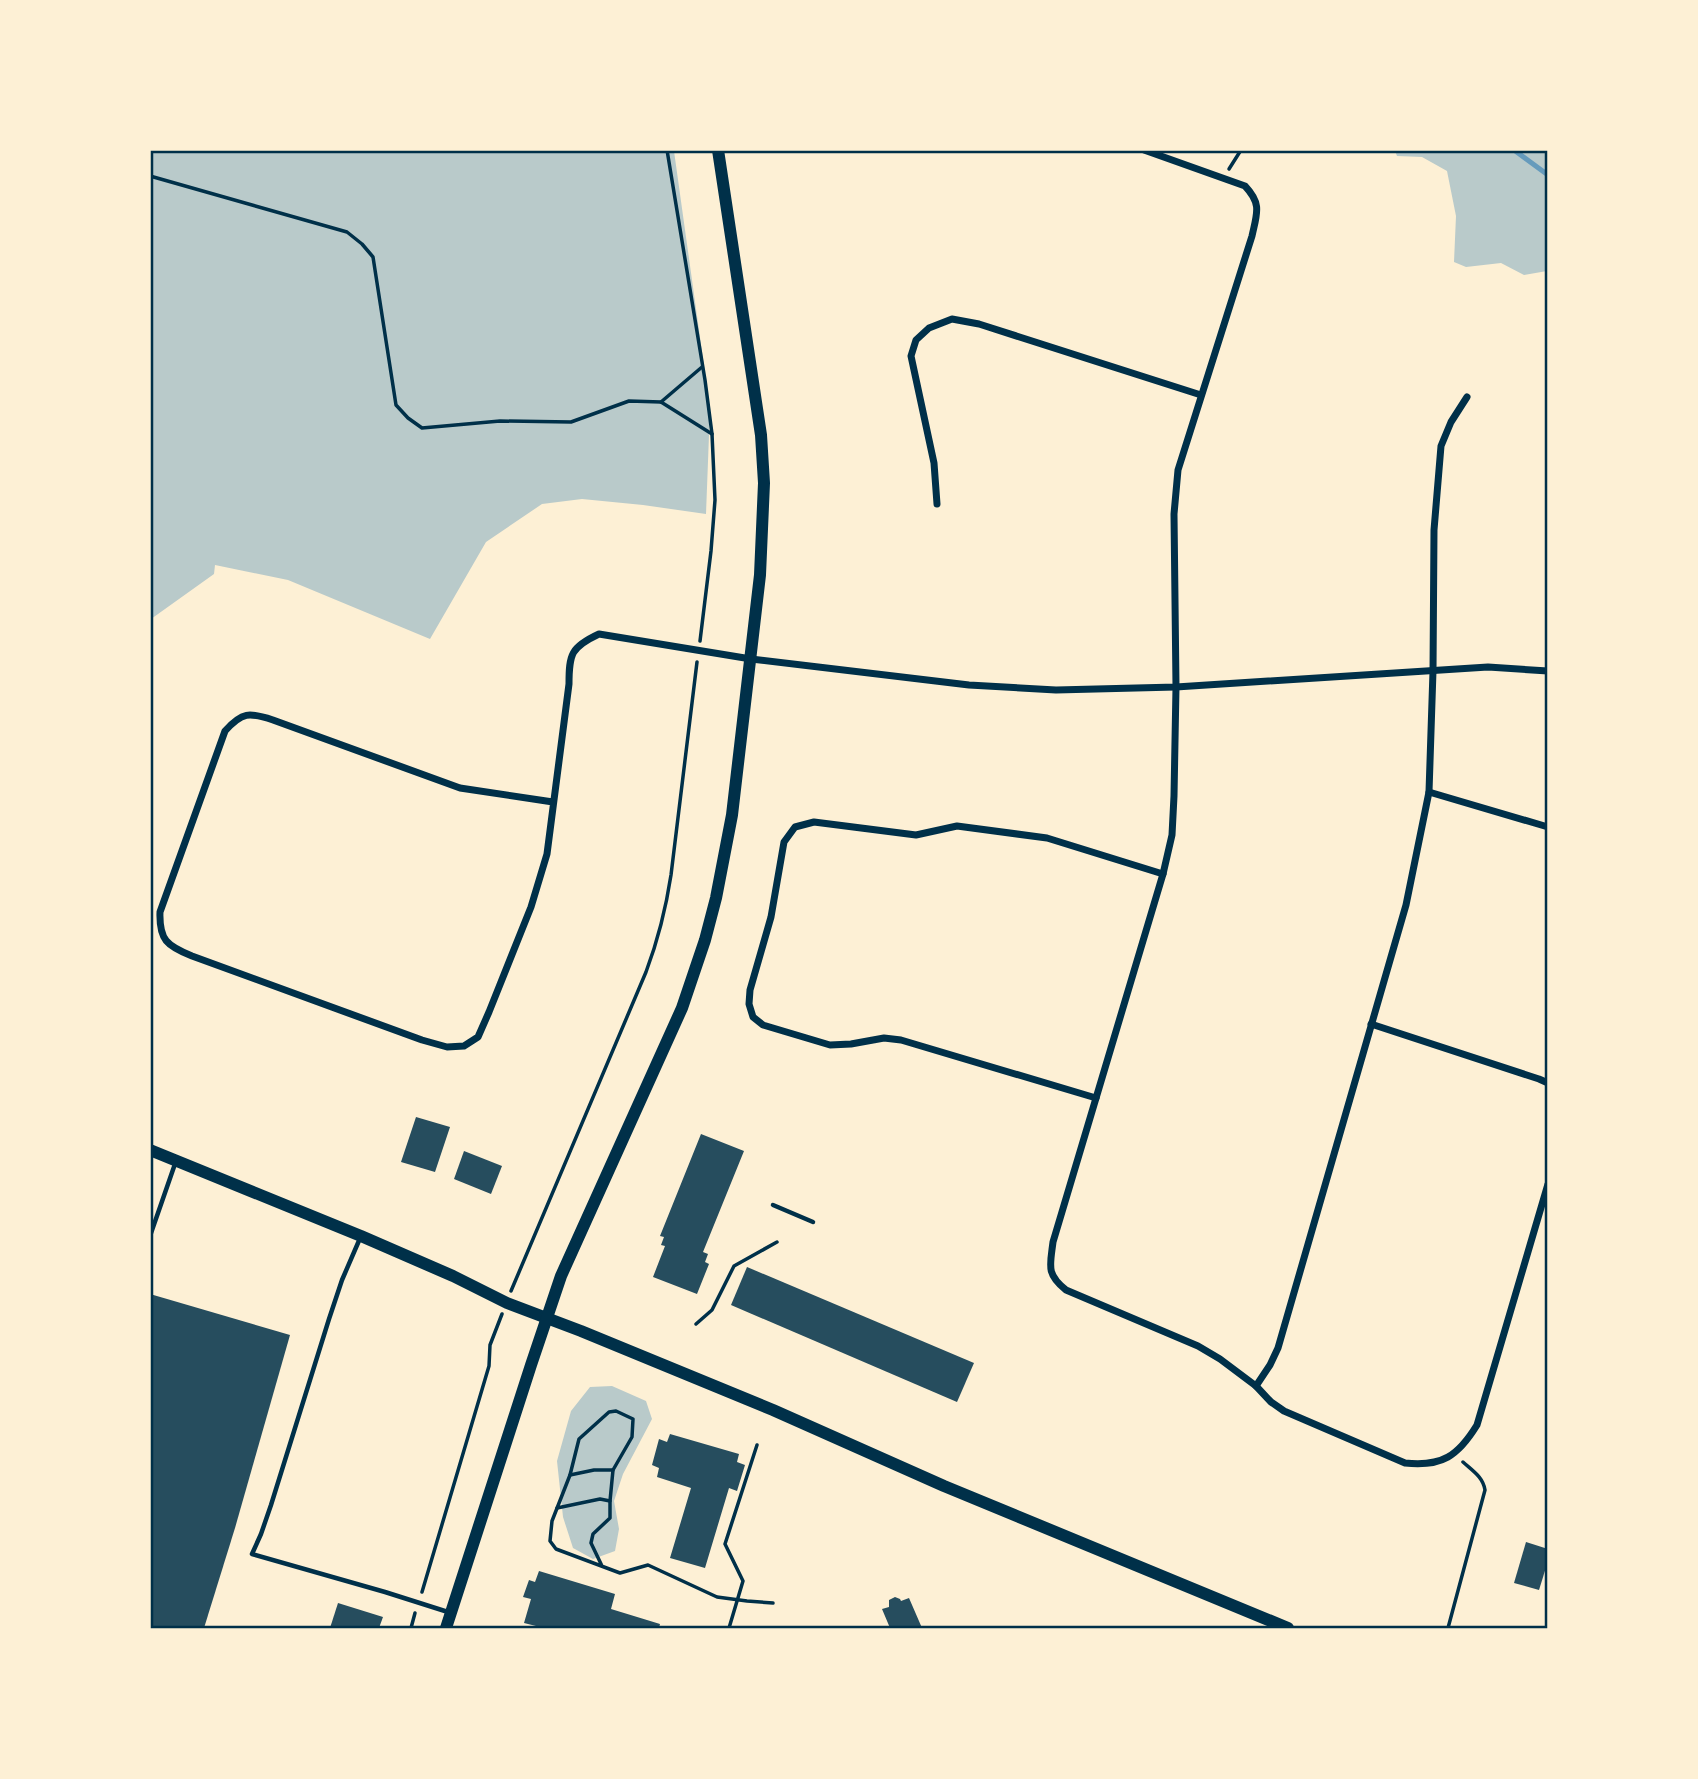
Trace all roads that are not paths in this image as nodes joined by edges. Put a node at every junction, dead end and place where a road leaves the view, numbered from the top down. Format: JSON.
{"nodes":[{"id":1,"x":718,"y":150,"type":"edge"},
{"id":2,"x":1144,"y":150,"type":"edge"},
{"id":3,"x":1201,"y":395,"type":"junction"},
{"id":4,"x":1467,"y":397,"type":"dead end"},
{"id":5,"x":937,"y":504,"type":"dead end"},
{"id":6,"x":751,"y":659,"type":"junction"},
{"id":7,"x":1433,"y":671,"type":"junction"},
{"id":8,"x":1548,"y":671,"type":"edge"},
{"id":9,"x":1176,"y":687,"type":"junction"},
{"id":10,"x":1429,"y":792,"type":"junction"},
{"id":11,"x":553,"y":802,"type":"junction"},
{"id":12,"x":1548,"y":827,"type":"edge"},
{"id":13,"x":1163,"y":874,"type":"junction"},
{"id":14,"x":1371,"y":1024,"type":"junction"},
{"id":15,"x":1548,"y":1083,"type":"edge"},
{"id":16,"x":1096,"y":1098,"type":"junction"},
{"id":17,"x":150,"y":1150,"type":"edge"},
{"id":18,"x":177,"y":1160,"type":"junction"},
{"id":19,"x":1548,"y":1184,"type":"edge"},
{"id":20,"x":773,"y":1205,"type":"dead end"},
{"id":21,"x":813,"y":1222,"type":"dead end"},
{"id":22,"x":150,"y":1236,"type":"edge"},
{"id":23,"x":361,"y":1236,"type":"junction"},
{"id":24,"x":547,"y":1318,"type":"junction"},
{"id":25,"x":1256,"y":1386,"type":"junction"},
{"id":26,"x":450,"y":1613,"type":"junction"},
{"id":27,"x":446,"y":1629,"type":"edge"},
{"id":28,"x":1287,"y":1629,"type":"edge"}],
"edges":[{"from":1,"to":6,"type":"street"},
{"from":2,"to":3,"type":"street"},
{"from":3,"to":5,"type":"street"},
{"from":3,"to":9,"type":"street"},
{"from":4,"to":7,"type":"street"},
{"from":6,"to":9,"type":"street"},
{"from":6,"to":11,"type":"street"},
{"from":6,"to":24,"type":"street"},
{"from":7,"to":8,"type":"street"},
{"from":7,"to":9,"type":"street"},
{"from":7,"to":10,"type":"street"},
{"from":9,"to":13,"type":"street"},
{"from":10,"to":12,"type":"street"},
{"from":10,"to":14,"type":"street"},
{"from":11,"to":11,"type":"street"},
{"from":13,"to":16,"type":"street"},
{"from":13,"to":16,"type":"street"},
{"from":14,"to":15,"type":"street"},
{"from":14,"to":25,"type":"street"},
{"from":16,"to":25,"type":"street"},
{"from":17,"to":18,"type":"street"},
{"from":18,"to":22,"type":"lane"},
{"from":18,"to":23,"type":"street"},
{"from":19,"to":25,"type":"street"},
{"from":20,"to":21,"type":"lane"},
{"from":23,"to":24,"type":"street"},
{"from":23,"to":26,"type":"lane"},
{"from":24,"to":26,"type":"street"},
{"from":24,"to":28,"type":"street"},
{"from":26,"to":27,"type":"street"}]}
